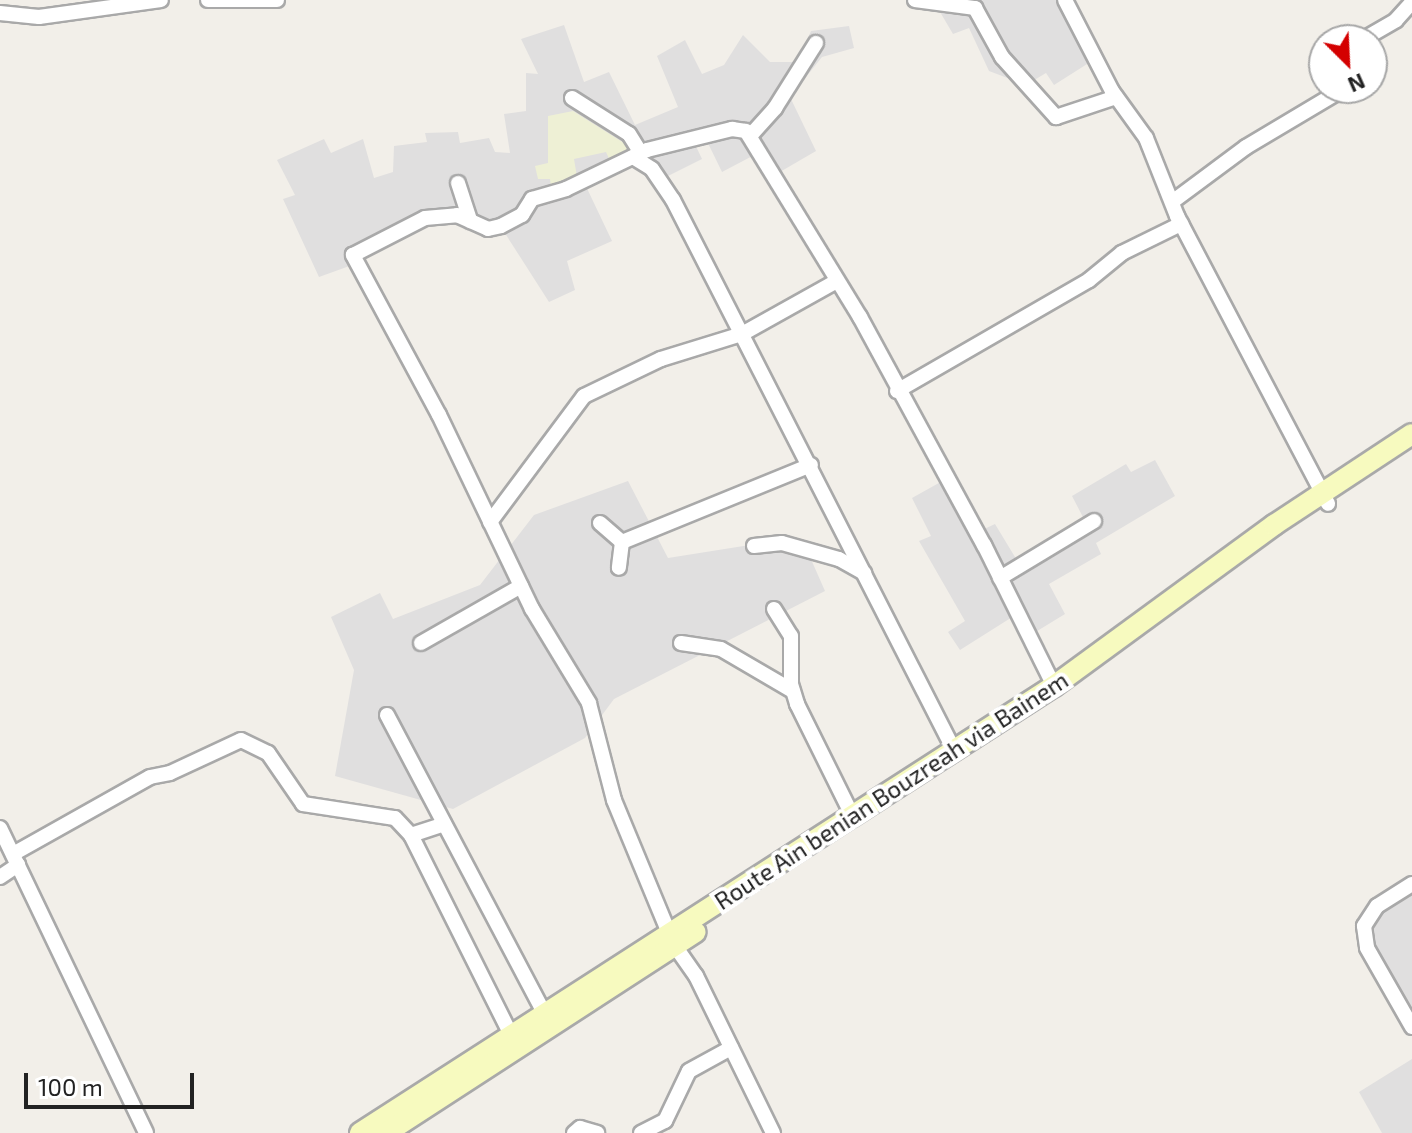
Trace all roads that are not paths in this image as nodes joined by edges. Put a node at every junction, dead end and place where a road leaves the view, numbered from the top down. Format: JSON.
{"nodes":[{"id":1,"x":161,"y":0,"type":"edge"},
{"id":2,"x":208,"y":0,"type":"edge"},
{"id":3,"x":277,"y":0,"type":"edge"},
{"id":4,"x":915,"y":0,"type":"edge"},
{"id":5,"x":1065,"y":0,"type":"edge"},
{"id":6,"x":969,"y":2,"type":"edge"},
{"id":7,"x":1412,"y":2,"type":"edge"},
{"id":8,"x":0,"y":13,"type":"edge"},
{"id":9,"x":1388,"y":25,"type":"edge"},
{"id":10,"x":816,"y":43,"type":"dead end"},
{"id":11,"x":1116,"y":97,"type":"junction"},
{"id":12,"x":572,"y":98,"type":"dead end"},
{"id":13,"x":1318,"y":104,"type":"edge"},
{"id":14,"x":750,"y":136,"type":"junction"},
{"id":15,"x":637,"y":155,"type":"junction"},
{"id":16,"x":458,"y":183,"type":"dead end"},
{"id":17,"x":1172,"y":202,"type":"junction"},
{"id":18,"x":470,"y":221,"type":"junction"},
{"id":19,"x":1181,"y":224,"type":"junction"},
{"id":20,"x":835,"y":282,"type":"junction"},
{"id":21,"x":742,"y":334,"type":"junction"},
{"id":22,"x":897,"y":391,"type":"junction"},
{"id":23,"x":1412,"y":434,"type":"edge"},
{"id":24,"x":1412,"y":448,"type":"edge"},
{"id":25,"x":811,"y":465,"type":"junction"},
{"id":26,"x":1324,"y":499,"type":"junction"},
{"id":27,"x":1094,"y":521,"type":"dead end"},
{"id":28,"x":490,"y":522,"type":"junction"},
{"id":29,"x":600,"y":523,"type":"dead end"},
{"id":30,"x":622,"y":542,"type":"junction"},
{"id":31,"x":754,"y":546,"type":"dead end"},
{"id":32,"x":619,"y":568,"type":"dead end"},
{"id":33,"x":864,"y":573,"type":"junction"},
{"id":34,"x":1000,"y":578,"type":"junction"},
{"id":35,"x":521,"y":586,"type":"junction"},
{"id":36,"x":774,"y":609,"type":"dead end"},
{"id":37,"x":421,"y":643,"type":"dead end"},
{"id":38,"x":681,"y":643,"type":"dead end"},
{"id":39,"x":1054,"y":686,"type":"junction"},
{"id":40,"x":793,"y":691,"type":"junction"},
{"id":41,"x":387,"y":715,"type":"dead end"},
{"id":42,"x":954,"y":750,"type":"junction"},
{"id":43,"x":852,"y":815,"type":"junction"},
{"id":44,"x":444,"y":824,"type":"junction"},
{"id":45,"x":0,"y":828,"type":"edge"},
{"id":46,"x":411,"y":835,"type":"junction"},
{"id":47,"x":16,"y":859,"type":"junction"},
{"id":48,"x":0,"y":877,"type":"edge"},
{"id":49,"x":1412,"y":884,"type":"edge"},
{"id":50,"x":672,"y":939,"type":"junction"},
{"id":51,"x":544,"y":1013,"type":"junction"},
{"id":52,"x":1412,"y":1027,"type":"edge"},
{"id":53,"x":511,"y":1035,"type":"junction"},
{"id":54,"x":731,"y":1048,"type":"junction"},
{"id":55,"x":146,"y":1133,"type":"edge"},
{"id":56,"x":360,"y":1133,"type":"edge"},
{"id":57,"x":386,"y":1133,"type":"edge"},
{"id":58,"x":574,"y":1133,"type":"edge"},
{"id":59,"x":597,"y":1133,"type":"edge"},
{"id":60,"x":641,"y":1133,"type":"edge"},
{"id":61,"x":773,"y":1133,"type":"edge"}],
"edges":[{"from":1,"to":8,"type":"street"},
{"from":2,"to":3,"type":"street"},
{"from":4,"to":6,"type":"street"},
{"from":5,"to":11,"type":"street"},
{"from":6,"to":11,"type":"street"},
{"from":7,"to":9,"type":"street"},
{"from":10,"to":14,"type":"street"},
{"from":11,"to":17,"type":"street"},
{"from":12,"to":15,"type":"street"},
{"from":13,"to":17,"type":"street"},
{"from":14,"to":15,"type":"street"},
{"from":14,"to":20,"type":"street"},
{"from":15,"to":18,"type":"street"},
{"from":15,"to":21,"type":"street"},
{"from":16,"to":18,"type":"street"},
{"from":17,"to":19,"type":"street"},
{"from":18,"to":28,"type":"street"},
{"from":19,"to":22,"type":"street"},
{"from":19,"to":26,"type":"street"},
{"from":20,"to":21,"type":"street"},
{"from":20,"to":22,"type":"street"},
{"from":21,"to":25,"type":"street"},
{"from":21,"to":28,"type":"street"},
{"from":22,"to":34,"type":"street"},
{"from":23,"to":26,"type":"main road","name":"Route Ain benian Bouzreah via Bainem"},
{"from":24,"to":26,"type":"main road","name":"Route Ain benian Bouzreah via Bainem"},
{"from":25,"to":30,"type":"street"},
{"from":25,"to":33,"type":"street"},
{"from":26,"to":39,"type":"main road","name":"Route Ain benian Bouzreah via Bainem"},
{"from":26,"to":50,"type":"main road","name":"Route Ain benian Bouzreah via Bainem"},
{"from":27,"to":34,"type":"street"},
{"from":28,"to":35,"type":"street"},
{"from":29,"to":30,"type":"street"},
{"from":30,"to":32,"type":"street"},
{"from":31,"to":33,"type":"street"},
{"from":33,"to":42,"type":"street"},
{"from":34,"to":39,"type":"street"},
{"from":35,"to":37,"type":"street"},
{"from":35,"to":50,"type":"street"},
{"from":36,"to":40,"type":"street"},
{"from":38,"to":40,"type":"street"},
{"from":39,"to":42,"type":"main road","name":"Route Ain benian Bouzreah via Bainem"},
{"from":40,"to":43,"type":"street"},
{"from":41,"to":44,"type":"street"},
{"from":42,"to":43,"type":"main road","name":"Route Ain benian Bouzreah via Bainem"},
{"from":43,"to":50,"type":"main road","name":"Route Ain benian Bouzreah via Bainem"},
{"from":44,"to":46,"type":"street"},
{"from":44,"to":51,"type":"street"},
{"from":45,"to":47,"type":"street"},
{"from":46,"to":47,"type":"street"},
{"from":46,"to":53,"type":"street"},
{"from":47,"to":48,"type":"street"},
{"from":47,"to":55,"type":"street"},
{"from":49,"to":52,"type":"street"},
{"from":50,"to":51,"type":"main road","name":"Route Ain benian Bouzreah via Bainem"},
{"from":50,"to":54,"type":"street"},
{"from":50,"to":57,"type":"main road","name":"Route Ain benian Bouzreah via Bainem"},
{"from":51,"to":53,"type":"main road","name":"Route Ain benian Bouzreah via Bainem"},
{"from":53,"to":56,"type":"main road","name":"Route Ain benian Bouzreah via Bainem"},
{"from":54,"to":60,"type":"street"},
{"from":54,"to":61,"type":"street"},
{"from":58,"to":59,"type":"street"}]}
